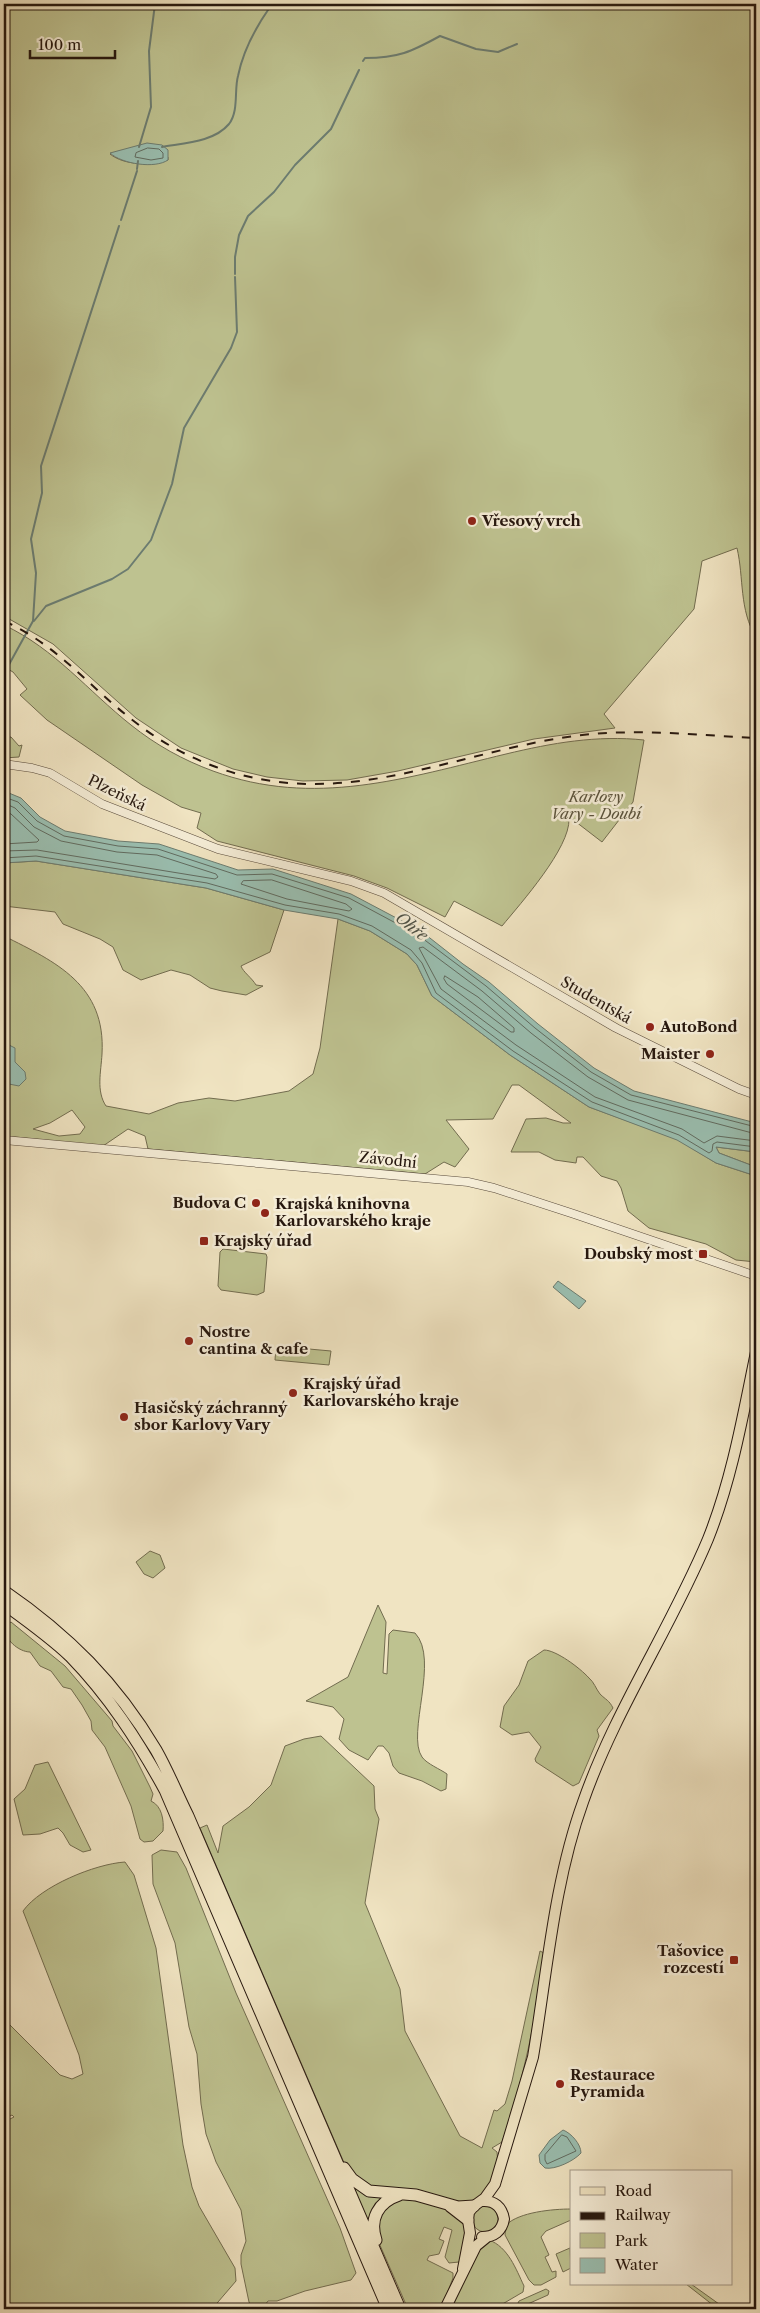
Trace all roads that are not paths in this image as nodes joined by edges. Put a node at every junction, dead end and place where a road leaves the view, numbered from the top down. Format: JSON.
{"nodes":[{"id":1,"x":4,"y":764,"type":"edge"},
{"id":2,"x":434,"y":921,"type":"joint"},
{"id":3,"x":752,"y":1095,"type":"edge"},
{"id":4,"x":756,"y":1100,"type":"edge"},
{"id":5,"x":4,"y":1140,"type":"edge"},
{"id":6,"x":756,"y":1276,"type":"edge"},
{"id":7,"x":756,"y":1352,"type":"edge"},
{"id":8,"x":4,"y":1591,"type":"edge"},
{"id":9,"x":4,"y":1604,"type":"edge"},
{"id":10,"x":183,"y":1818,"type":"junction"},
{"id":11,"x":194,"y":1844,"type":"junction"},
{"id":12,"x":330,"y":2145,"type":"junction"},
{"id":13,"x":495,"y":2184,"type":"junction"},
{"id":14,"x":408,"y":2194,"type":"junction"},
{"id":15,"x":478,"y":2203,"type":"junction"},
{"id":16,"x":497,"y":2205,"type":"junction"},
{"id":17,"x":449,"y":2206,"type":"junction"},
{"id":18,"x":469,"y":2223,"type":"junction"},
{"id":19,"x":487,"y":2237,"type":"junction"},
{"id":20,"x":463,"y":2269,"type":"junction"},
{"id":21,"x":392,"y":2290,"type":"junction"},
{"id":22,"x":388,"y":2309,"type":"edge"},
{"id":23,"x":400,"y":2309,"type":"edge"},
{"id":24,"x":445,"y":2309,"type":"edge"}],
"edges":[{"from":1,"to":2,"type":"street","name":"Plzeňská"},
{"from":2,"to":3,"type":"street","name":"Studentská"},
{"from":3,"to":4,"type":"street","name":"Studentská"},
{"from":5,"to":6,"type":"street","name":"Závodní"},
{"from":7,"to":13,"type":"main road"},
{"from":8,"to":10,"type":"highway"},
{"from":9,"to":10,"type":"highway"},
{"from":10,"to":11,"type":"highway"},
{"from":11,"to":12,"type":"highway"},
{"from":11,"to":22,"type":"highway"},
{"from":12,"to":14,"type":"highway"},
{"from":12,"to":21,"type":"highway"},
{"from":13,"to":15,"type":"main road"},
{"from":13,"to":16,"type":"main road"},
{"from":14,"to":17,"type":"highway"},
{"from":14,"to":21,"type":"highway"},
{"from":15,"to":16,"type":"main road"},
{"from":15,"to":17,"type":"highway"},
{"from":15,"to":18,"type":"main road"},
{"from":16,"to":19,"type":"main road"},
{"from":17,"to":18,"type":"highway"},
{"from":18,"to":19,"type":"main road"},
{"from":18,"to":20,"type":"main road"},
{"from":19,"to":20,"type":"main road"},
{"from":20,"to":24,"type":"main road"},
{"from":21,"to":23,"type":"highway"}]}
